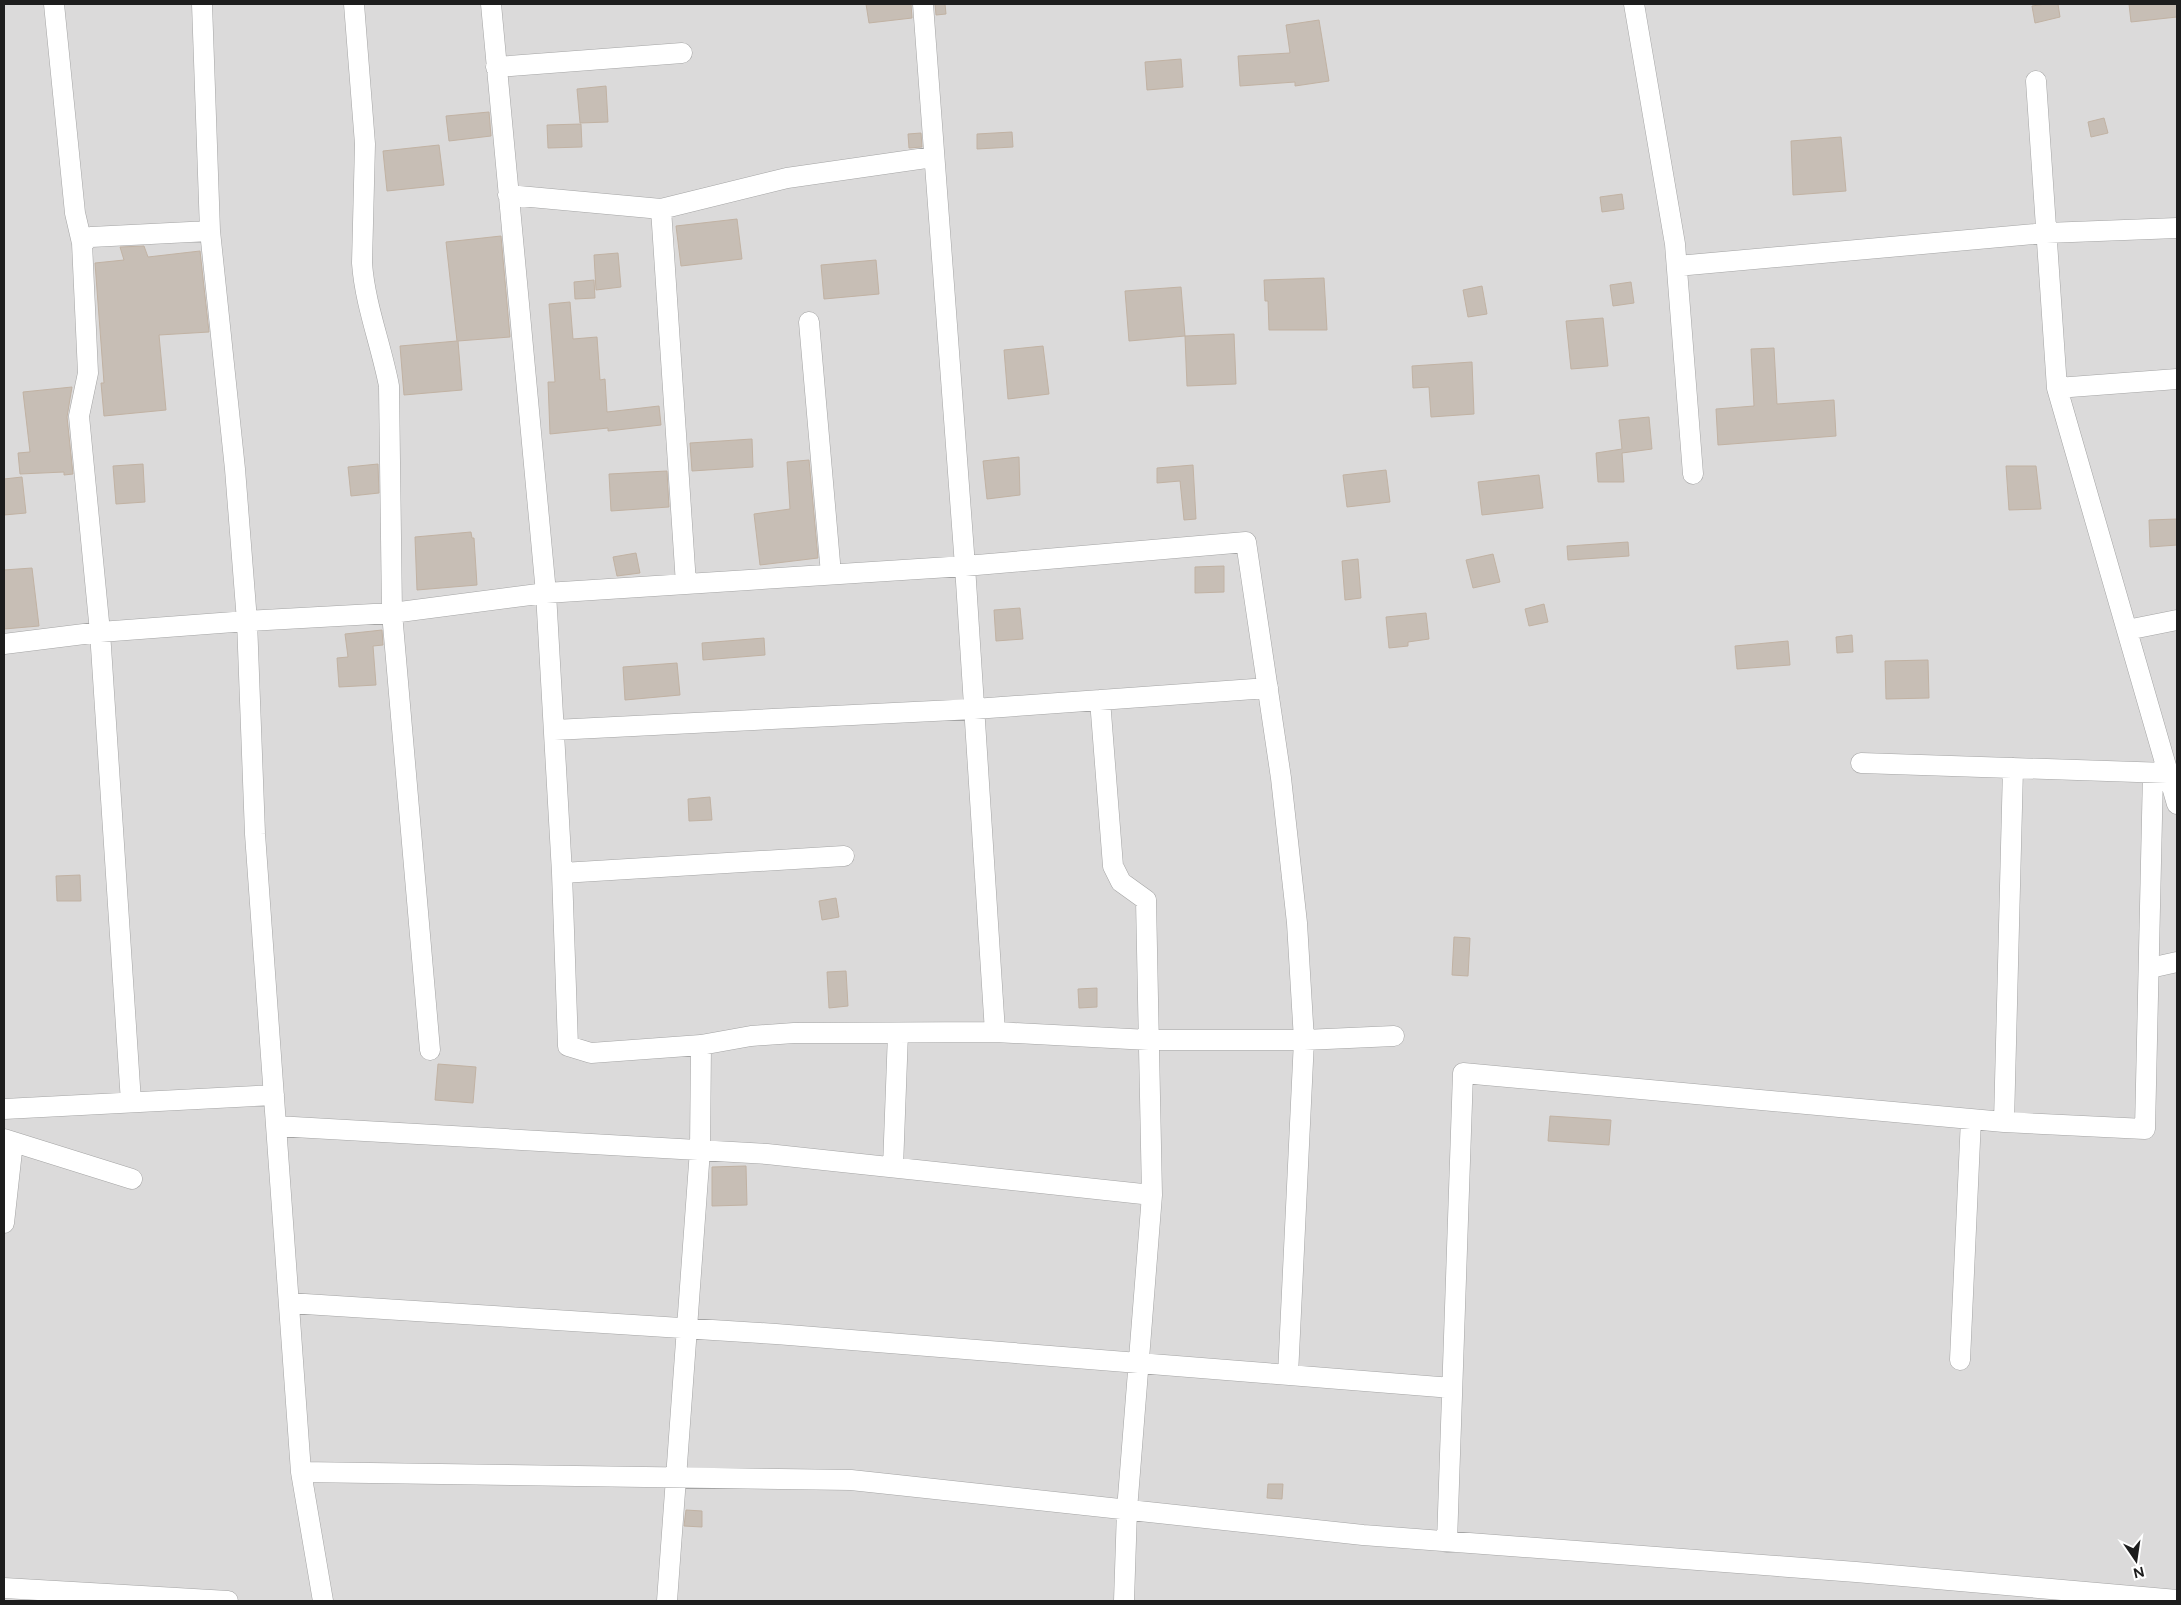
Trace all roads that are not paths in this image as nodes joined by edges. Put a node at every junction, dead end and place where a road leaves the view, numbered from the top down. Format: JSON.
{"nodes":[{"id":1,"x":54,"y":4,"type":"edge"},
{"id":2,"x":202,"y":4,"type":"edge"},
{"id":3,"x":354,"y":4,"type":"edge"},
{"id":4,"x":491,"y":4,"type":"edge"},
{"id":5,"x":923,"y":4,"type":"edge"},
{"id":6,"x":1634,"y":4,"type":"edge"},
{"id":7,"x":682,"y":53,"type":"dead end"},
{"id":8,"x":496,"y":67,"type":"junction"},
{"id":9,"x":2036,"y":81,"type":"dead end"},
{"id":10,"x":933,"y":157,"type":"junction"},
{"id":11,"x":508,"y":195,"type":"junction"},
{"id":12,"x":662,"y":209,"type":"junction"},
{"id":13,"x":2177,"y":228,"type":"edge"},
{"id":14,"x":210,"y":231,"type":"junction"},
{"id":15,"x":2046,"y":233,"type":"junction"},
{"id":16,"x":82,"y":243,"type":"junction"},
{"id":17,"x":1677,"y":266,"type":"junction"},
{"id":18,"x":809,"y":322,"type":"dead end"},
{"id":19,"x":2177,"y":379,"type":"edge"},
{"id":20,"x":2057,"y":388,"type":"junction"},
{"id":21,"x":1692,"y":474,"type":"dead end"},
{"id":22,"x":965,"y":566,"type":"junction"},
{"id":23,"x":831,"y":574,"type":"junction"},
{"id":24,"x":686,"y":584,"type":"junction"},
{"id":25,"x":546,"y":593,"type":"junction"},
{"id":26,"x":392,"y":613,"type":"junction"},
{"id":27,"x":247,"y":620,"type":"junction"},
{"id":28,"x":2177,"y":620,"type":"edge"},
{"id":29,"x":2127,"y":630,"type":"junction"},
{"id":30,"x":100,"y":632,"type":"junction"},
{"id":31,"x":4,"y":644,"type":"edge"},
{"id":32,"x":1268,"y":688,"type":"junction"},
{"id":33,"x":1100,"y":700,"type":"junction"},
{"id":34,"x":974,"y":709,"type":"junction"},
{"id":35,"x":554,"y":730,"type":"junction"},
{"id":36,"x":1861,"y":763,"type":"dead end"},
{"id":37,"x":2013,"y":768,"type":"junction"},
{"id":38,"x":2161,"y":773,"type":"junction"},
{"id":39,"x":2177,"y":804,"type":"edge"},
{"id":40,"x":844,"y":856,"type":"dead end"},
{"id":41,"x":562,"y":873,"type":"junction"},
{"id":42,"x":2177,"y":962,"type":"edge"},
{"id":43,"x":2150,"y":968,"type":"junction"},
{"id":44,"x":995,"y":1032,"type":"junction"},
{"id":45,"x":898,"y":1033,"type":"junction"},
{"id":46,"x":1394,"y":1036,"type":"dead end"},
{"id":47,"x":1149,"y":1040,"type":"junction"},
{"id":48,"x":1304,"y":1040,"type":"junction"},
{"id":49,"x":700,"y":1045,"type":"junction"},
{"id":50,"x":430,"y":1050,"type":"dead end"},
{"id":51,"x":274,"y":1095,"type":"junction"},
{"id":52,"x":132,"y":1102,"type":"junction"},
{"id":53,"x":4,"y":1109,"type":"edge"},
{"id":54,"x":1971,"y":1119,"type":"junction"},
{"id":55,"x":2004,"y":1122,"type":"junction"},
{"id":56,"x":276,"y":1126,"type":"junction"},
{"id":57,"x":8,"y":1140,"type":"edge"},
{"id":58,"x":700,"y":1150,"type":"junction"},
{"id":59,"x":893,"y":1167,"type":"junction"},
{"id":60,"x":132,"y":1179,"type":"dead end"},
{"id":61,"x":1152,"y":1195,"type":"junction"},
{"id":62,"x":4,"y":1223,"type":"edge"},
{"id":63,"x":289,"y":1303,"type":"junction"},
{"id":64,"x":686,"y":1328,"type":"junction"},
{"id":65,"x":1960,"y":1360,"type":"dead end"},
{"id":66,"x":1139,"y":1362,"type":"junction"},
{"id":67,"x":1288,"y":1375,"type":"junction"},
{"id":68,"x":1452,"y":1388,"type":"junction"},
{"id":69,"x":301,"y":1472,"type":"junction"},
{"id":70,"x":675,"y":1478,"type":"junction"},
{"id":71,"x":1127,"y":1510,"type":"junction"},
{"id":72,"x":1447,"y":1542,"type":"junction"},
{"id":73,"x":4,"y":1588,"type":"edge"},
{"id":74,"x":148,"y":1599,"type":"edge"},
{"id":75,"x":2177,"y":1600,"type":"edge"},
{"id":76,"x":228,"y":1601,"type":"edge"},
{"id":77,"x":323,"y":1601,"type":"edge"},
{"id":78,"x":668,"y":1601,"type":"edge"},
{"id":79,"x":1124,"y":1601,"type":"edge"}],
"edges":[{"from":1,"to":16,"type":"street"},
{"from":2,"to":14,"type":"street"},
{"from":3,"to":26,"type":"street"},
{"from":4,"to":8,"type":"street"},
{"from":5,"to":10,"type":"street"},
{"from":6,"to":17,"type":"street"},
{"from":7,"to":8,"type":"street"},
{"from":8,"to":11,"type":"street"},
{"from":9,"to":15,"type":"street"},
{"from":10,"to":12,"type":"street"},
{"from":10,"to":22,"type":"street"},
{"from":11,"to":12,"type":"street"},
{"from":11,"to":25,"type":"street"},
{"from":12,"to":24,"type":"street"},
{"from":13,"to":15,"type":"street"},
{"from":14,"to":16,"type":"street"},
{"from":14,"to":27,"type":"street"},
{"from":15,"to":17,"type":"street"},
{"from":15,"to":20,"type":"street"},
{"from":16,"to":30,"type":"street"},
{"from":17,"to":21,"type":"street"},
{"from":18,"to":23,"type":"street"},
{"from":19,"to":20,"type":"street"},
{"from":20,"to":29,"type":"street"},
{"from":22,"to":23,"type":"street"},
{"from":22,"to":32,"type":"street"},
{"from":22,"to":34,"type":"street"},
{"from":23,"to":24,"type":"street"},
{"from":24,"to":25,"type":"street"},
{"from":25,"to":26,"type":"street"},
{"from":25,"to":35,"type":"street"},
{"from":26,"to":27,"type":"street"},
{"from":26,"to":50,"type":"street"},
{"from":27,"to":30,"type":"street"},
{"from":27,"to":51,"type":"street"},
{"from":28,"to":29,"type":"street"},
{"from":29,"to":38,"type":"street"},
{"from":30,"to":31,"type":"street"},
{"from":30,"to":52,"type":"street"},
{"from":32,"to":33,"type":"street"},
{"from":32,"to":48,"type":"street"},
{"from":33,"to":34,"type":"street"},
{"from":33,"to":47,"type":"street"},
{"from":34,"to":35,"type":"street"},
{"from":34,"to":44,"type":"street"},
{"from":35,"to":41,"type":"street"},
{"from":36,"to":37,"type":"street"},
{"from":37,"to":38,"type":"street"},
{"from":37,"to":55,"type":"street"},
{"from":38,"to":39,"type":"street"},
{"from":38,"to":43,"type":"street"},
{"from":40,"to":41,"type":"street"},
{"from":41,"to":49,"type":"street"},
{"from":42,"to":43,"type":"street"},
{"from":43,"to":55,"type":"street"},
{"from":44,"to":45,"type":"street"},
{"from":44,"to":47,"type":"street"},
{"from":45,"to":49,"type":"street"},
{"from":45,"to":59,"type":"street"},
{"from":46,"to":48,"type":"street"},
{"from":47,"to":48,"type":"street"},
{"from":47,"to":61,"type":"street"},
{"from":48,"to":67,"type":"street"},
{"from":49,"to":58,"type":"street"},
{"from":51,"to":52,"type":"street"},
{"from":51,"to":56,"type":"street"},
{"from":52,"to":53,"type":"street"},
{"from":54,"to":55,"type":"street"},
{"from":54,"to":65,"type":"street"},
{"from":54,"to":68,"type":"street"},
{"from":56,"to":58,"type":"street"},
{"from":56,"to":63,"type":"street"},
{"from":57,"to":60,"type":"street"},
{"from":57,"to":62,"type":"street"},
{"from":58,"to":59,"type":"street"},
{"from":58,"to":64,"type":"street"},
{"from":59,"to":61,"type":"street"},
{"from":61,"to":66,"type":"street"},
{"from":63,"to":64,"type":"street"},
{"from":63,"to":69,"type":"street"},
{"from":64,"to":66,"type":"street"},
{"from":64,"to":70,"type":"street"},
{"from":66,"to":67,"type":"street"},
{"from":66,"to":71,"type":"street"},
{"from":67,"to":68,"type":"street"},
{"from":68,"to":72,"type":"street"},
{"from":69,"to":70,"type":"street"},
{"from":69,"to":77,"type":"street"},
{"from":70,"to":71,"type":"street"},
{"from":70,"to":78,"type":"street"},
{"from":71,"to":72,"type":"street"},
{"from":71,"to":79,"type":"street"},
{"from":72,"to":75,"type":"street"},
{"from":73,"to":74,"type":"street"},
{"from":74,"to":76,"type":"street"}]}
